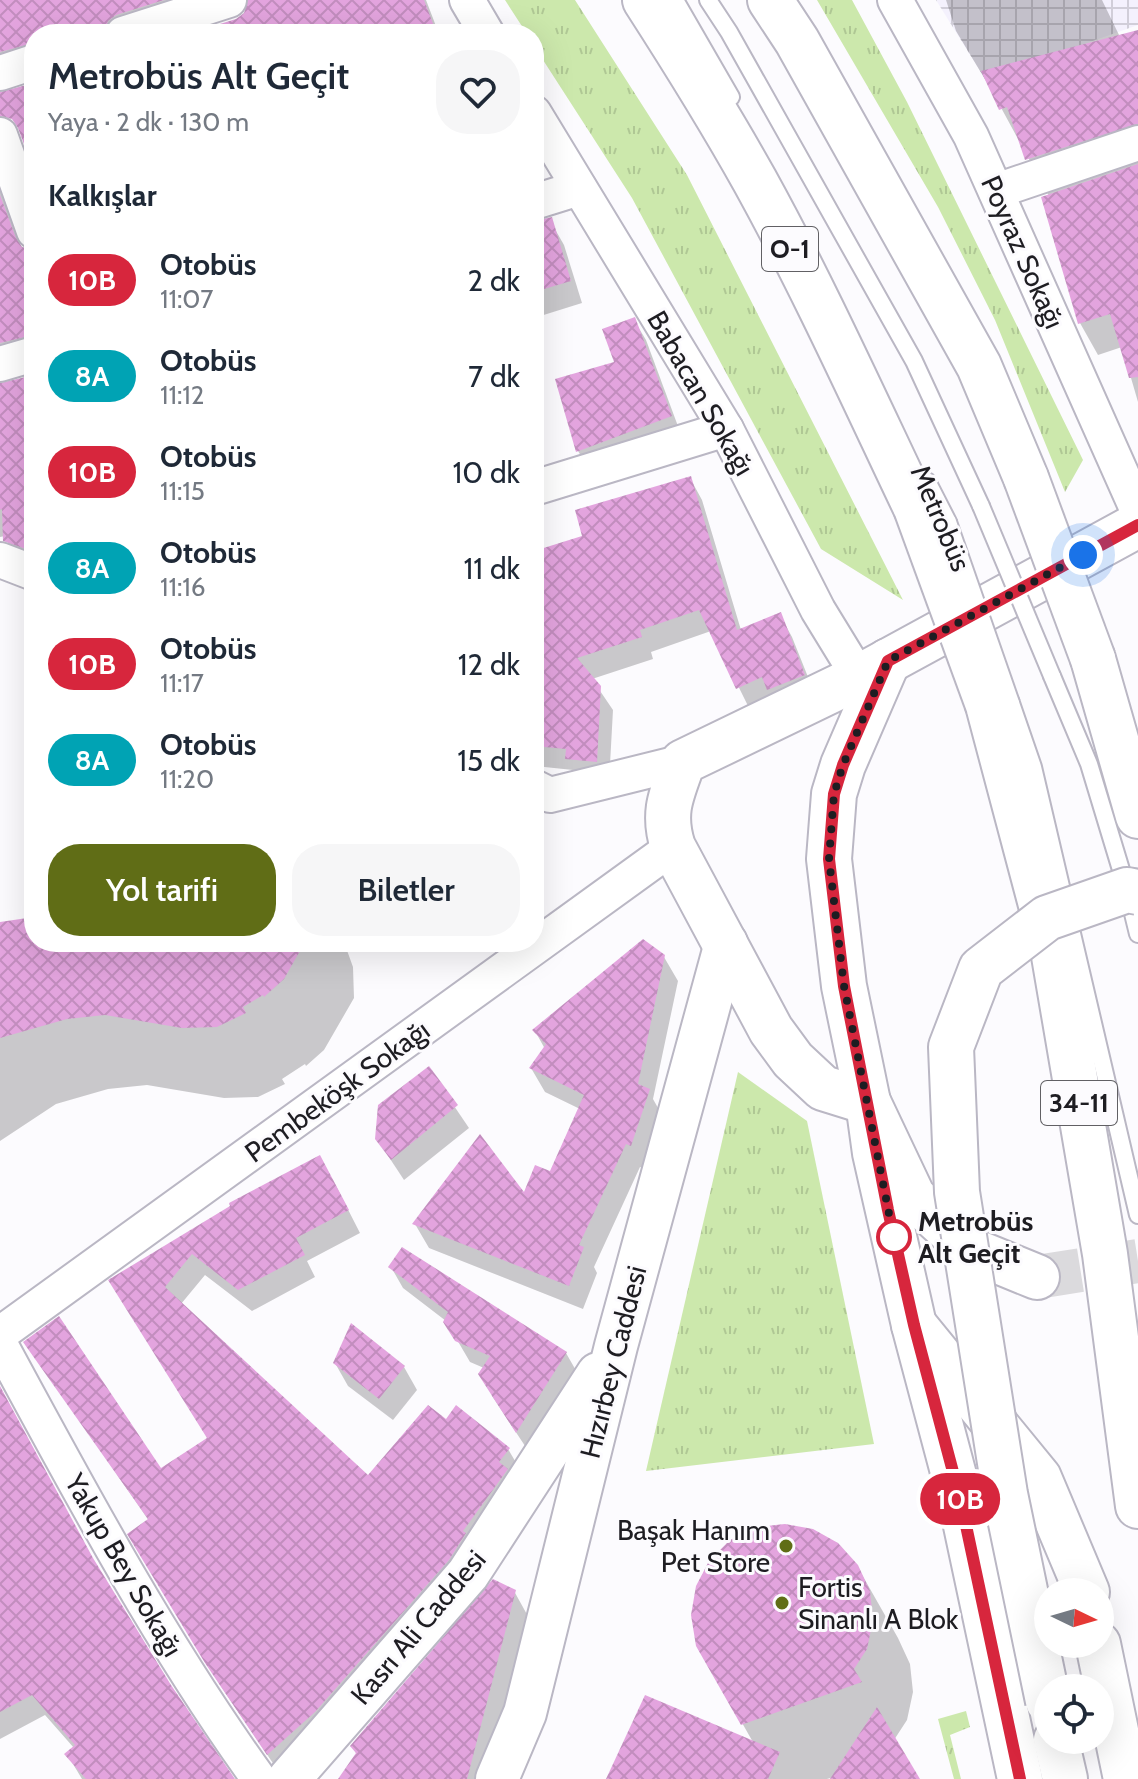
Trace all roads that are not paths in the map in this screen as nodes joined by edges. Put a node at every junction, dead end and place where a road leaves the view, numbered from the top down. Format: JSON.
{"nodes":[{"id":1,"x":228,"y":0,"type":"edge"},
{"id":2,"x":467,"y":0,"type":"edge"},
{"id":3,"x":645,"y":0,"type":"edge"},
{"id":4,"x":675,"y":0,"type":"edge"},
{"id":5,"x":708,"y":0,"type":"edge"},
{"id":6,"x":770,"y":0,"type":"edge"},
{"id":7,"x":895,"y":0,"type":"edge"},
{"id":8,"x":154,"y":24,"type":"edge"},
{"id":9,"x":481,"y":24,"type":"edge"},
{"id":10,"x":24,"y":65,"type":"edge"},
{"id":11,"x":0,"y":73,"type":"edge"},
{"id":12,"x":739,"y":110,"type":"dead end"},
{"id":13,"x":544,"y":130,"type":"edge"},
{"id":14,"x":0,"y":135,"type":"edge"},
{"id":15,"x":1138,"y":143,"type":"edge"},
{"id":16,"x":579,"y":188,"type":"junction"},
{"id":17,"x":996,"y":191,"type":"junction"},
{"id":18,"x":544,"y":199,"type":"edge"},
{"id":19,"x":24,"y":203,"type":"edge"},
{"id":20,"x":24,"y":357,"type":"edge"},
{"id":21,"x":0,"y":364,"type":"edge"},
{"id":22,"x":726,"y":429,"type":"junction"},
{"id":23,"x":919,"y":465,"type":"dead end"},
{"id":24,"x":544,"y":485,"type":"edge"},
{"id":25,"x":1138,"y":511,"type":"edge"},
{"id":26,"x":932,"y":515,"type":"junction"},
{"id":27,"x":1138,"y":525,"type":"edge"},
{"id":28,"x":0,"y":560,"type":"edge"},
{"id":29,"x":24,"y":569,"type":"edge"},
{"id":30,"x":874,"y":669,"type":"junction"},
{"id":31,"x":999,"y":704,"type":"junction"},
{"id":32,"x":683,"y":762,"type":"junction"},
{"id":33,"x":544,"y":792,"type":"edge"},
{"id":34,"x":1138,"y":816,"type":"edge"},
{"id":35,"x":673,"y":847,"type":"junction"},
{"id":36,"x":1138,"y":892,"type":"edge"},
{"id":37,"x":1138,"y":934,"type":"edge"},
{"id":38,"x":544,"y":940,"type":"edge"},
{"id":39,"x":726,"y":943,"type":"junction"},
{"id":40,"x":528,"y":952,"type":"edge"},
{"id":41,"x":868,"y":1102,"type":"junction"},
{"id":42,"x":1138,"y":1215,"type":"edge"},
{"id":43,"x":1037,"y":1277,"type":"tunnel mouth"},
{"id":44,"x":914,"y":1325,"type":"junction"},
{"id":45,"x":0,"y":1334,"type":"edge"},
{"id":46,"x":0,"y":1344,"type":"edge"},
{"id":47,"x":616,"y":1346,"type":"junction"},
{"id":48,"x":1138,"y":1506,"type":"edge"},
{"id":49,"x":1081,"y":1578,"type":"edge"},
{"id":50,"x":1101,"y":1658,"type":"edge"},
{"id":51,"x":1042,"y":1674,"type":"edge"},
{"id":52,"x":1059,"y":1754,"type":"edge"},
{"id":53,"x":259,"y":1779,"type":"edge"},
{"id":54,"x":289,"y":1779,"type":"edge"},
{"id":55,"x":497,"y":1779,"type":"edge"},
{"id":56,"x":1020,"y":1779,"type":"edge"},
{"id":57,"x":1065,"y":1779,"type":"edge"},
{"id":58,"x":1126,"y":1779,"type":"edge"}],
"edges":[{"from":1,"to":8,"type":"street"},
{"from":2,"to":9,"type":"street"},
{"from":3,"to":26,"type":"main road","number":"O-1"},
{"from":4,"to":12,"type":"lane"},
{"from":5,"to":37,"type":"lane","name":"Metrobüs","bridge":true},
{"from":6,"to":34,"type":"main road","bridge":true},
{"from":7,"to":17,"type":"street","name":"Poyraz Sokağı"},
{"from":10,"to":11,"type":"street"},
{"from":13,"to":16,"type":"street","name":"Babacan Sokağı"},
{"from":14,"to":19,"type":"street"},
{"from":15,"to":17,"type":"street"},
{"from":16,"to":18,"type":"street"},
{"from":16,"to":22,"type":"street","name":"Babacan Sokağı"},
{"from":17,"to":25,"type":"street","name":"Poyraz Sokağı"},
{"from":20,"to":21,"type":"street"},
{"from":22,"to":24,"type":"street"},
{"from":22,"to":30,"type":"street","name":"Babacan Sokağı"},
{"from":23,"to":26,"type":"lane","name":"Metrobüs"},
{"from":26,"to":31,"type":"main road","number":"O-1","bridge":true},
{"from":27,"to":30,"type":"main road"},
{"from":28,"to":29,"type":"street"},
{"from":30,"to":32,"type":"main road"},
{"from":30,"to":41,"type":"main road"},
{"from":31,"to":42,"type":"lane"},
{"from":31,"to":48,"type":"main road","number":"34-11"},
{"from":32,"to":33,"type":"street"},
{"from":32,"to":35,"type":"main road"},
{"from":35,"to":38,"type":"street","name":"Pembeköşk Sokağı"},
{"from":35,"to":39,"type":"main road"},
{"from":36,"to":51,"type":"main road","bridge":true},
{"from":39,"to":41,"type":"main road"},
{"from":39,"to":47,"type":"street","name":"Hızırbey Caddesi"},
{"from":40,"to":45,"type":"street","name":"Pembeköşk Sokağı"},
{"from":41,"to":43,"type":"main road"},
{"from":41,"to":44,"type":"main road"},
{"from":44,"to":49,"type":"main road"},
{"from":44,"to":56,"type":"main road"},
{"from":46,"to":53,"type":"street","name":"Yakup Bey Sokağı"},
{"from":47,"to":54,"type":"street","name":"Kasrı Ali Caddesi"},
{"from":47,"to":55,"type":"street","name":"Hızırbey Caddesi"},
{"from":50,"to":58,"type":"main road"},
{"from":52,"to":57,"type":"main road"}]}
